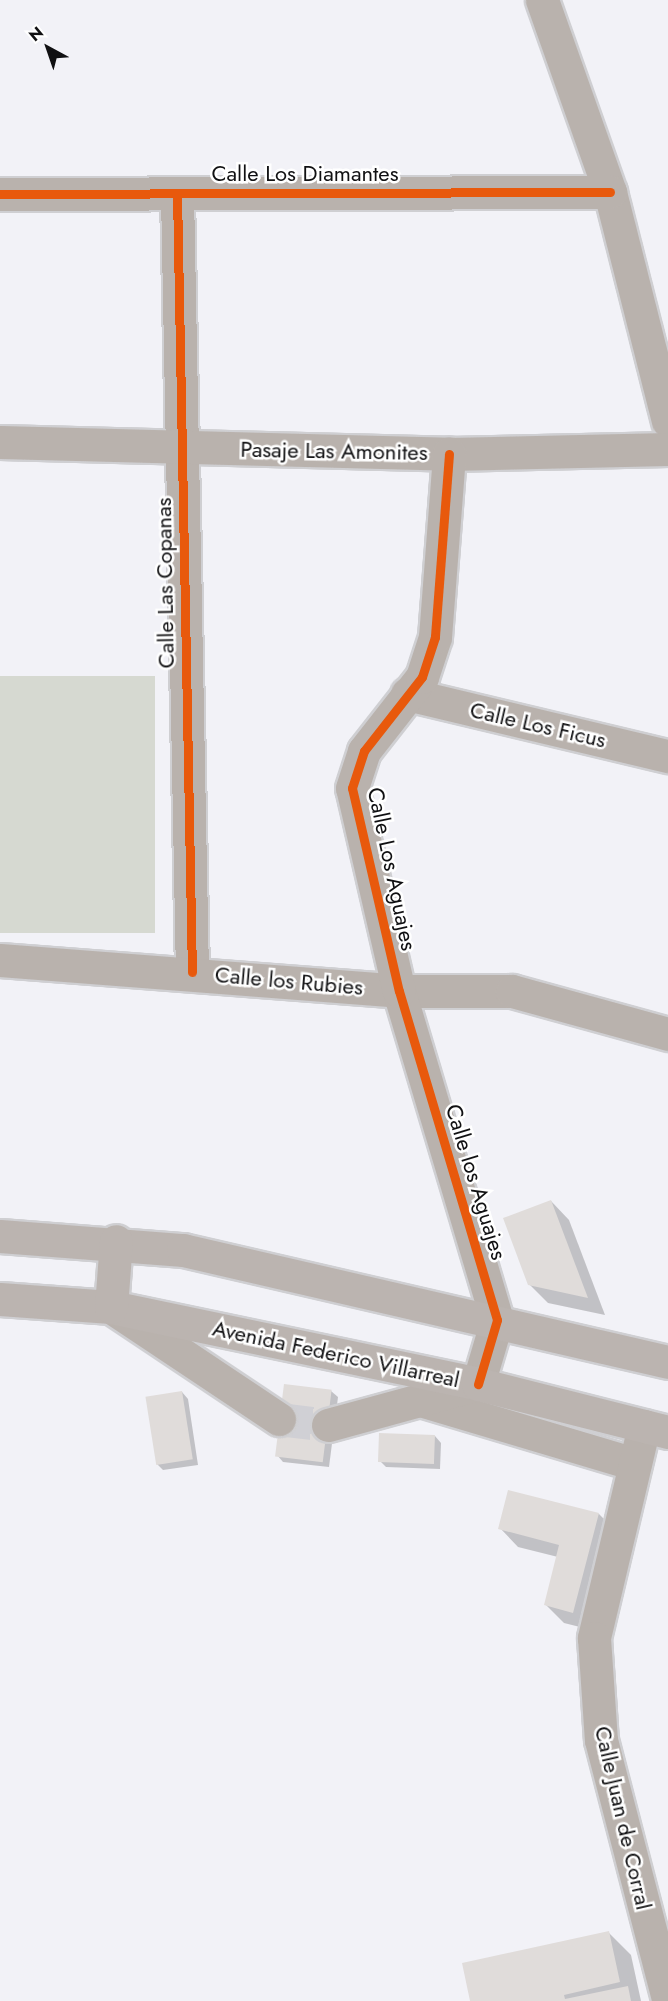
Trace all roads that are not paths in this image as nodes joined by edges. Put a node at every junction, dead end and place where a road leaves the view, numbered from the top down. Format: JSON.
{"nodes":[{"id":1,"x":542,"y":0,"type":"edge"},
{"id":2,"x":610,"y":192,"type":"junction"},
{"id":3,"x":177,"y":193,"type":"junction"},
{"id":4,"x":0,"y":194,"type":"edge"},
{"id":5,"x":668,"y":421,"type":"edge"},
{"id":6,"x":0,"y":441,"type":"edge"},
{"id":7,"x":182,"y":448,"type":"junction"},
{"id":8,"x":668,"y":449,"type":"edge"},
{"id":9,"x":449,"y":454,"type":"junction"},
{"id":10,"x":407,"y":694,"type":"junction"},
{"id":11,"x":668,"y":756,"type":"edge"},
{"id":12,"x":0,"y":960,"type":"edge"},
{"id":13,"x":192,"y":972,"type":"junction"},
{"id":14,"x":399,"y":991,"type":"junction"},
{"id":15,"x":668,"y":1034,"type":"edge"},
{"id":16,"x":0,"y":1236,"type":"edge"},
{"id":17,"x":116,"y":1241,"type":"junction"},
{"id":18,"x":0,"y":1299,"type":"edge"},
{"id":19,"x":111,"y":1307,"type":"junction"},
{"id":20,"x":497,"y":1320,"type":"junction"},
{"id":21,"x":668,"y":1362,"type":"edge"},
{"id":22,"x":478,"y":1384,"type":"junction"},
{"id":23,"x":420,"y":1400,"type":"junction"},
{"id":24,"x":279,"y":1419,"type":"tunnel mouth"},
{"id":25,"x":327,"y":1425,"type":"tunnel mouth"},
{"id":26,"x":656,"y":1429,"type":"edge"},
{"id":27,"x":635,"y":1464,"type":"junction"},
{"id":28,"x":668,"y":1999,"type":"edge"}],
"edges":[{"from":1,"to":2,"type":"street"},
{"from":2,"to":3,"type":"street","name":"Calle Los Diamantes"},
{"from":2,"to":5,"type":"street"},
{"from":3,"to":4,"type":"street","name":"Calle Los Diamantes"},
{"from":3,"to":7,"type":"street","name":"Calle Las Copanas"},
{"from":6,"to":7,"type":"street","name":"Pasaje Las Amonites"},
{"from":7,"to":9,"type":"street","name":"Pasaje Las Amonites"},
{"from":7,"to":13,"type":"street","name":"Calle Las Copanas"},
{"from":8,"to":9,"type":"street","name":"Pasaje Las Amonites"},
{"from":9,"to":10,"type":"street","name":"Calle Los Aguajes"},
{"from":10,"to":11,"type":"street","name":"Calle Los Ficus"},
{"from":10,"to":14,"type":"street","name":"Calle Los Aguajes"},
{"from":12,"to":13,"type":"street","name":"Calle los Rubies"},
{"from":13,"to":14,"type":"street","name":"Calle los Rubies"},
{"from":14,"to":15,"type":"street","name":"Calle los Rubies"},
{"from":14,"to":20,"type":"street","name":"Calle los Aguajes"},
{"from":16,"to":17,"type":"main road"},
{"from":17,"to":19,"type":"main road"},
{"from":17,"to":20,"type":"main road"},
{"from":18,"to":19,"type":"main road","name":"Avenida Federico Villarreal"},
{"from":19,"to":22,"type":"main road","name":"Avenida Federico Villarreal"},
{"from":19,"to":24,"type":"street"},
{"from":20,"to":21,"type":"main road"},
{"from":20,"to":22,"type":"street"},
{"from":22,"to":23,"type":"street"},
{"from":22,"to":26,"type":"main road","name":"Avenida Federico Villarreal"},
{"from":23,"to":25,"type":"street"},
{"from":23,"to":27,"type":"street"},
{"from":26,"to":27,"type":"street","name":"Calle Juan de Corral"},
{"from":27,"to":28,"type":"street","name":"Calle Juan de Corral"}]}
